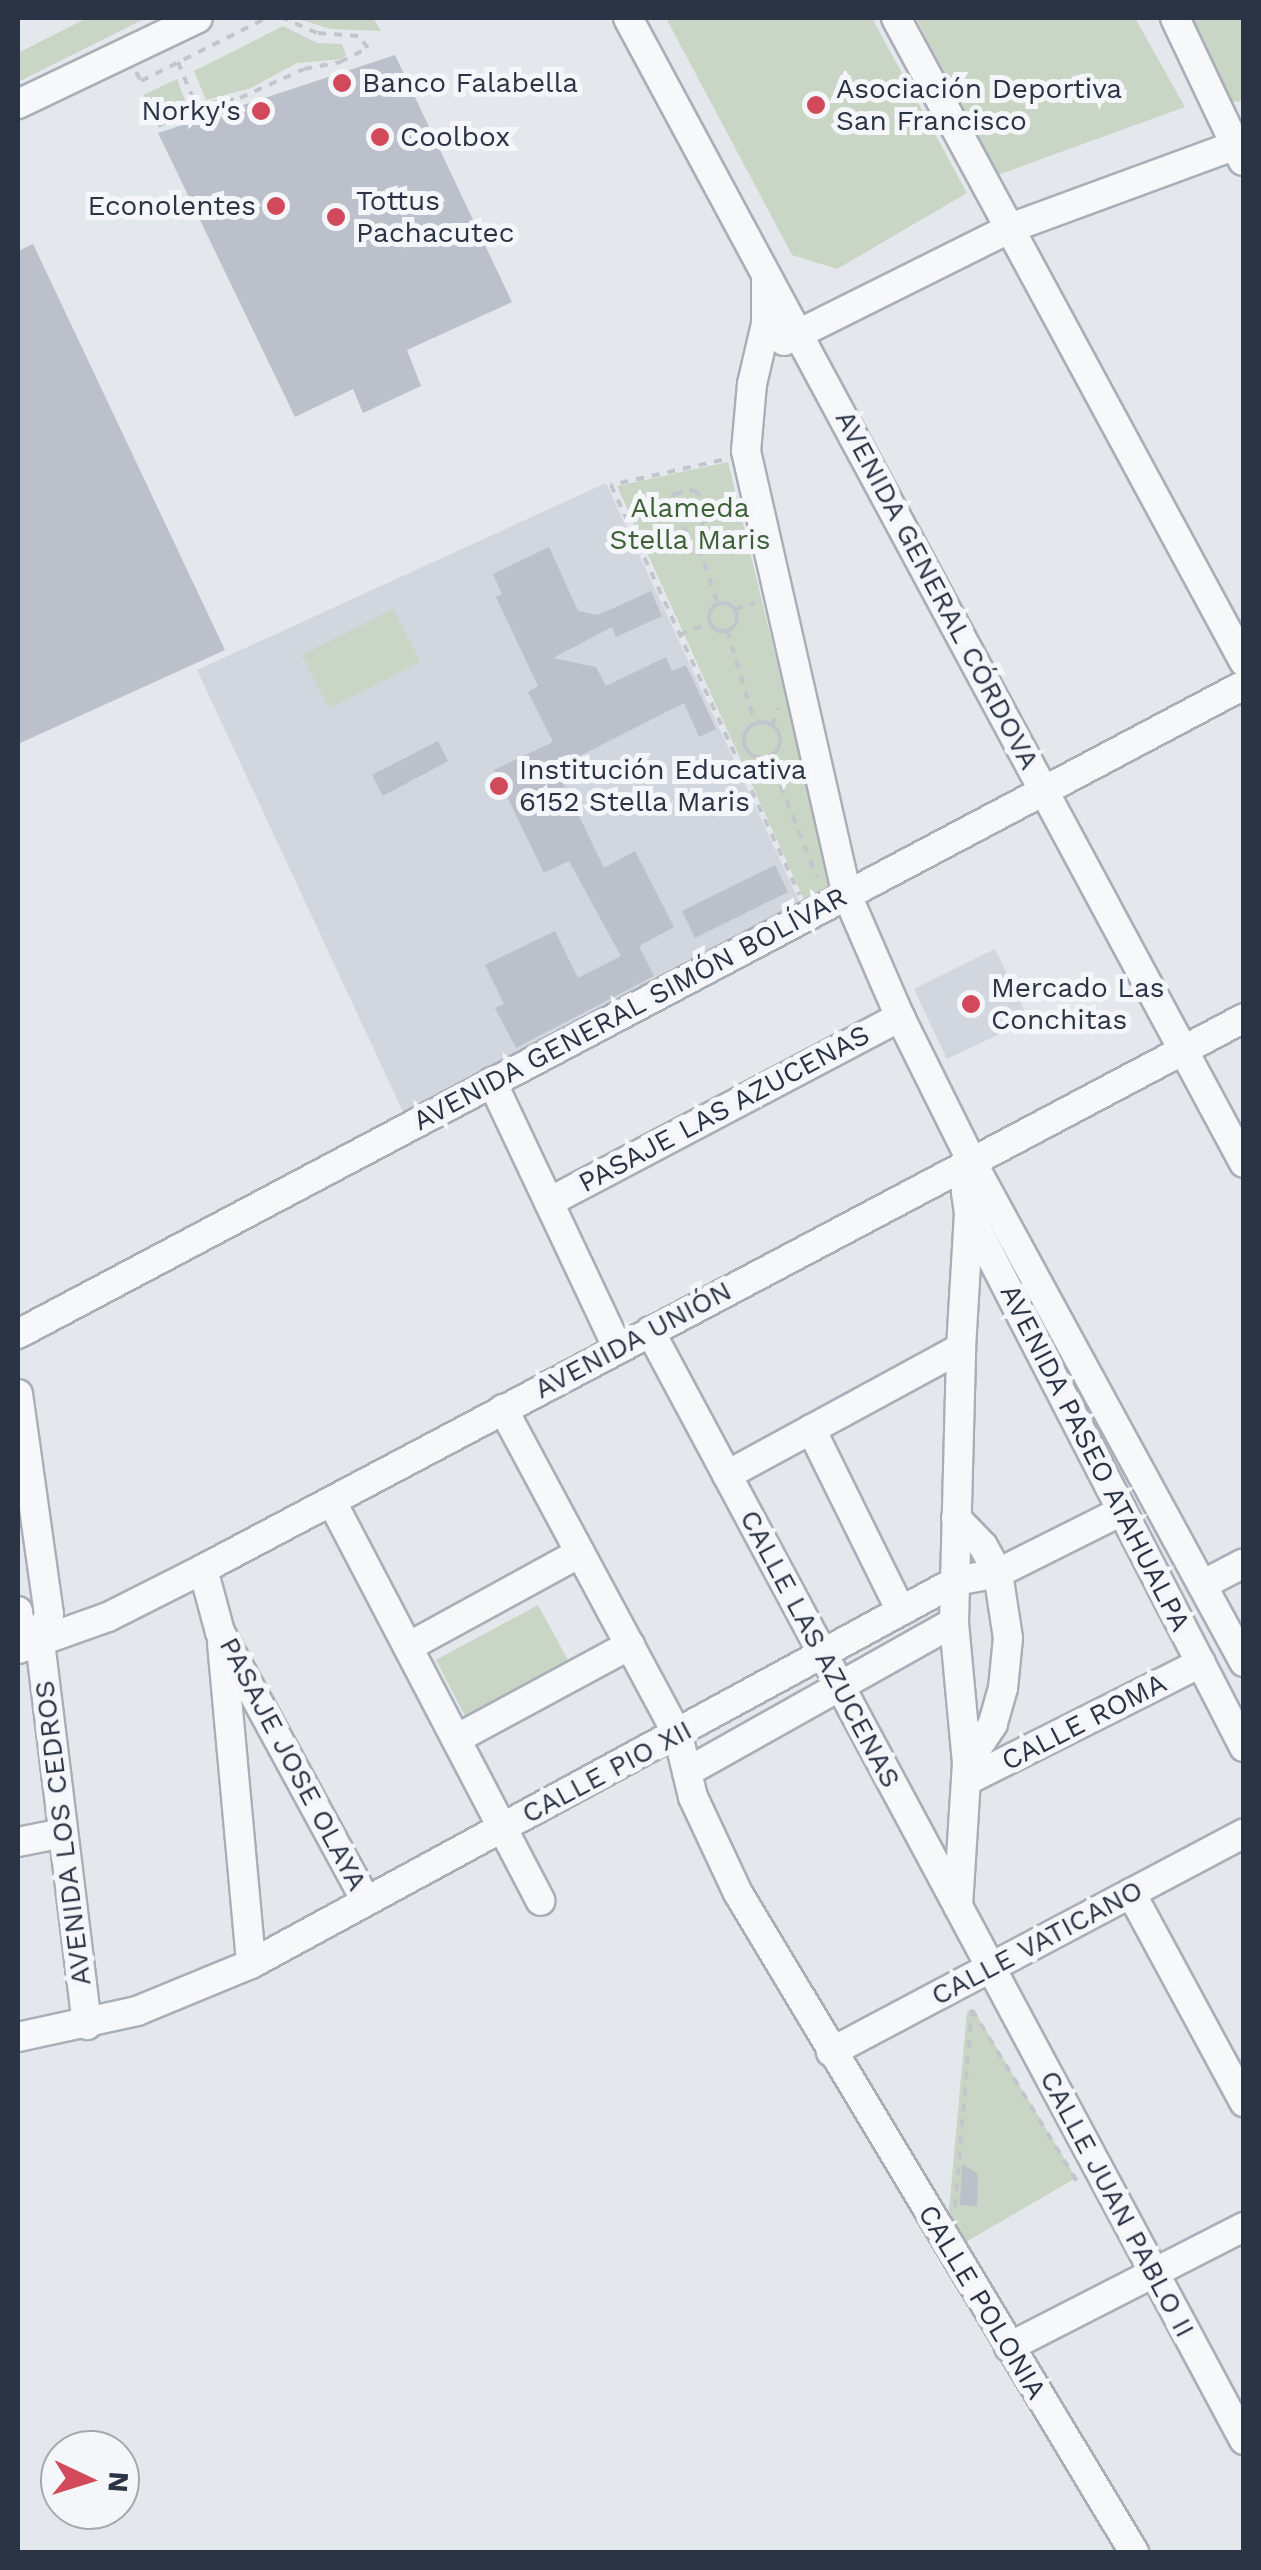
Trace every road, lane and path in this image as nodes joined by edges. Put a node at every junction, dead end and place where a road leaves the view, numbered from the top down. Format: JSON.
{"nodes":[{"id":1,"x":198,"y":18,"type":"edge"},
{"id":2,"x":266,"y":18,"type":"edge"},
{"id":3,"x":284,"y":18,"type":"edge"},
{"id":4,"x":628,"y":18,"type":"edge"},
{"id":5,"x":896,"y":18,"type":"edge"},
{"id":6,"x":1175,"y":18,"type":"edge"},
{"id":7,"x":127,"y":53,"type":"junction"},
{"id":8,"x":178,"y":62,"type":"junction"},
{"id":9,"x":18,"y":104,"type":"edge"},
{"id":10,"x":196,"y":108,"type":"junction"},
{"id":11,"x":158,"y":126,"type":"dead end"},
{"id":12,"x":1240,"y":149,"type":"edge"},
{"id":13,"x":1012,"y":227,"type":"junction"},
{"id":14,"x":766,"y":276,"type":"junction"},
{"id":15,"x":799,"y":335,"type":"junction"},
{"id":16,"x":760,"y":352,"type":"junction"},
{"id":17,"x":731,"y":458,"type":"dead end"},
{"id":18,"x":743,"y":511,"type":"dead end"},
{"id":19,"x":702,"y":522,"type":"junction"},
{"id":20,"x":686,"y":531,"type":"junction"},
{"id":21,"x":638,"y":547,"type":"junction"},
{"id":22,"x":699,"y":548,"type":"junction"},
{"id":23,"x":764,"y":600,"type":"dead end"},
{"id":24,"x":718,"y":604,"type":"junction"},
{"id":25,"x":735,"y":610,"type":"junction"},
{"id":26,"x":711,"y":622,"type":"junction"},
{"id":27,"x":726,"y":630,"type":"junction"},
{"id":28,"x":678,"y":635,"type":"junction"},
{"id":29,"x":1244,"y":662,"type":"edge"},
{"id":30,"x":1244,"y":685,"type":"edge"},
{"id":31,"x":755,"y":724,"type":"junction"},
{"id":32,"x":746,"y":746,"type":"junction"},
{"id":33,"x":733,"y":752,"type":"junction"},
{"id":34,"x":769,"y":756,"type":"junction"},
{"id":35,"x":1045,"y":791,"type":"junction"},
{"id":36,"x":817,"y":878,"type":"dead end"},
{"id":37,"x":847,"y":895,"type":"junction"},
{"id":38,"x":804,"y":904,"type":"dead end"},
{"id":39,"x":900,"y":1018,"type":"junction"},
{"id":40,"x":1244,"y":1018,"type":"edge"},
{"id":41,"x":1182,"y":1051,"type":"junction"},
{"id":42,"x":492,"y":1082,"type":"junction"},
{"id":43,"x":1244,"y":1163,"type":"edge"},
{"id":44,"x":974,"y":1164,"type":"junction"},
{"id":45,"x":549,"y":1202,"type":"junction"},
{"id":46,"x":969,"y":1214,"type":"junction"},
{"id":47,"x":650,"y":1331,"type":"junction"},
{"id":48,"x":18,"y":1334,"type":"edge"},
{"id":49,"x":618,"y":1348,"type":"junction"},
{"id":50,"x":960,"y":1348,"type":"junction"},
{"id":51,"x":18,"y":1394,"type":"edge"},
{"id":52,"x":503,"y":1409,"type":"junction"},
{"id":53,"x":811,"y":1429,"type":"junction"},
{"id":54,"x":727,"y":1475,"type":"junction"},
{"id":55,"x":332,"y":1502,"type":"junction"},
{"id":56,"x":1122,"y":1511,"type":"junction"},
{"id":57,"x":956,"y":1518,"type":"junction"},
{"id":58,"x":580,"y":1553,"type":"junction"},
{"id":59,"x":1244,"y":1563,"type":"edge"},
{"id":60,"x":203,"y":1570,"type":"junction"},
{"id":61,"x":998,"y":1573,"type":"junction"},
{"id":62,"x":956,"y":1580,"type":"junction"},
{"id":63,"x":1202,"y":1586,"type":"junction"},
{"id":64,"x":18,"y":1610,"type":"edge"},
{"id":65,"x":902,"y":1611,"type":"junction"},
{"id":66,"x":954,"y":1622,"type":"junction"},
{"id":67,"x":220,"y":1632,"type":"junction"},
{"id":68,"x":29,"y":1645,"type":"edge"},
{"id":69,"x":630,"y":1646,"type":"junction"},
{"id":70,"x":408,"y":1647,"type":"junction"},
{"id":71,"x":823,"y":1655,"type":"junction"},
{"id":72,"x":1244,"y":1662,"type":"edge"},
{"id":73,"x":1201,"y":1663,"type":"junction"},
{"id":74,"x":840,"y":1686,"type":"junction"},
{"id":75,"x":678,"y":1736,"type":"junction"},
{"id":76,"x":456,"y":1739,"type":"junction"},
{"id":77,"x":1244,"y":1747,"type":"edge"},
{"id":78,"x":687,"y":1772,"type":"junction"},
{"id":79,"x":967,"y":1772,"type":"junction"},
{"id":80,"x":502,"y":1827,"type":"junction"},
{"id":81,"x":63,"y":1832,"type":"junction"},
{"id":82,"x":1244,"y":1833,"type":"edge"},
{"id":83,"x":18,"y":1842,"type":"edge"},
{"id":84,"x":1132,"y":1893,"type":"junction"},
{"id":85,"x":366,"y":1901,"type":"junction"},
{"id":86,"x":541,"y":1902,"type":"dead end"},
{"id":87,"x":958,"y":1906,"type":"junction"},
{"id":88,"x":251,"y":1964,"type":"junction"},
{"id":89,"x":990,"y":1968,"type":"junction"},
{"id":90,"x":87,"y":2025,"type":"junction"},
{"id":91,"x":18,"y":2037,"type":"edge"},
{"id":92,"x":831,"y":2052,"type":"junction"},
{"id":93,"x":1244,"y":2102,"type":"edge"},
{"id":94,"x":1100,"y":2172,"type":"junction"},
{"id":95,"x":1244,"y":2227,"type":"edge"},
{"id":96,"x":951,"y":2250,"type":"junction"},
{"id":97,"x":1154,"y":2273,"type":"junction"},
{"id":98,"x":1009,"y":2347,"type":"junction"},
{"id":99,"x":1244,"y":2440,"type":"edge"},
{"id":100,"x":1134,"y":2552,"type":"edge"}],
"edges":[{"from":1,"to":7,"type":"street"},
{"from":2,"to":8,"type":"path"},
{"from":3,"to":10,"type":"path"},
{"from":4,"to":14,"type":"street","name":"AVENIDA GENERAL CÓRDOVA"},
{"from":5,"to":13,"type":"street"},
{"from":6,"to":12,"type":"street"},
{"from":7,"to":8,"type":"path"},
{"from":7,"to":9,"type":"street"},
{"from":8,"to":10,"type":"path"},
{"from":10,"to":11,"type":"path"},
{"from":12,"to":13,"type":"street"},
{"from":13,"to":15,"type":"street"},
{"from":13,"to":29,"type":"street"},
{"from":14,"to":15,"type":"street","name":"AVENIDA GENERAL CÓRDOVA"},
{"from":14,"to":16,"type":"street","name":"AVENIDA PASEO ATAHUALPA"},
{"from":15,"to":16,"type":"street"},
{"from":15,"to":35,"type":"street","name":"AVENIDA GENERAL CÓRDOVA"},
{"from":16,"to":37,"type":"street","name":"AVENIDA PASEO ATAHUALPA"},
{"from":17,"to":21,"type":"path"},
{"from":18,"to":19,"type":"path"},
{"from":19,"to":20,"type":"path"},
{"from":19,"to":22,"type":"path"},
{"from":20,"to":21,"type":"path"},
{"from":20,"to":22,"type":"path"},
{"from":21,"to":28,"type":"path"},
{"from":22,"to":24,"type":"path"},
{"from":23,"to":25,"type":"path"},
{"from":24,"to":25,"type":"path"},
{"from":24,"to":26,"type":"path"},
{"from":25,"to":27,"type":"path"},
{"from":26,"to":27,"type":"path"},
{"from":26,"to":28,"type":"path"},
{"from":27,"to":31,"type":"path"},
{"from":28,"to":33,"type":"path"},
{"from":30,"to":35,"type":"street","name":"AVENIDA GENERAL SIMÓN BOLÍVAR"},
{"from":31,"to":32,"type":"path"},
{"from":31,"to":34,"type":"path"},
{"from":32,"to":33,"type":"path"},
{"from":32,"to":34,"type":"path"},
{"from":33,"to":38,"type":"path"},
{"from":34,"to":36,"type":"path"},
{"from":35,"to":37,"type":"street","name":"AVENIDA GENERAL SIMÓN BOLÍVAR"},
{"from":35,"to":41,"type":"street","name":"AVENIDA GENERAL CÓRDOVA"},
{"from":37,"to":39,"type":"street","name":"AVENIDA PASEO ATAHUALPA"},
{"from":37,"to":42,"type":"street","name":"AVENIDA GENERAL SIMÓN BOLÍVAR"},
{"from":39,"to":44,"type":"street","name":"AVENIDA PASEO ATAHUALPA"},
{"from":39,"to":45,"type":"street","name":"PASAJE LAS AZUCENAS"},
{"from":40,"to":41,"type":"street","name":"AVENIDA UNIÓN"},
{"from":41,"to":43,"type":"street","name":"AVENIDA GENERAL CÓRDOVA"},
{"from":41,"to":44,"type":"street","name":"AVENIDA UNIÓN"},
{"from":42,"to":45,"type":"street"},
{"from":42,"to":48,"type":"street","name":"AVENIDA GENERAL SIMÓN BOLÍVAR"},
{"from":44,"to":46,"type":"street"},
{"from":44,"to":47,"type":"street","name":"AVENIDA UNIÓN"},
{"from":44,"to":63,"type":"street","name":"AVENIDA PASEO ATAHUALPA"},
{"from":45,"to":49,"type":"street"},
{"from":46,"to":50,"type":"street"},
{"from":46,"to":56,"type":"street","name":"AVENIDA PASEO ATAHUALPA"},
{"from":47,"to":49,"type":"street","name":"AVENIDA UNIÓN"},
{"from":47,"to":54,"type":"street","name":"CALLE LAS AZUCENAS"},
{"from":49,"to":52,"type":"street","name":"AVENIDA UNIÓN"},
{"from":50,"to":53,"type":"street"},
{"from":50,"to":57,"type":"street"},
{"from":51,"to":68,"type":"street","name":"AVENIDA LOS CEDROS"},
{"from":52,"to":55,"type":"street","name":"AVENIDA UNIÓN"},
{"from":52,"to":58,"type":"street","name":"CALLE POLONIA"},
{"from":53,"to":54,"type":"street"},
{"from":53,"to":65,"type":"street"},
{"from":54,"to":71,"type":"street","name":"CALLE LAS AZUCENAS"},
{"from":55,"to":60,"type":"street","name":"AVENIDA UNIÓN"},
{"from":55,"to":70,"type":"street"},
{"from":56,"to":61,"type":"street","name":"CALLE PIO XII"},
{"from":56,"to":73,"type":"street","name":"AVENIDA PASEO ATAHUALPA"},
{"from":57,"to":61,"type":"street"},
{"from":57,"to":62,"type":"street"},
{"from":58,"to":69,"type":"street","name":"CALLE POLONIA"},
{"from":58,"to":70,"type":"street"},
{"from":59,"to":63,"type":"street"},
{"from":60,"to":67,"type":"street","name":"PASAJE JOSE OLAYA"},
{"from":60,"to":68,"type":"street","name":"AVENIDA UNIÓN"},
{"from":61,"to":62,"type":"street","name":"CALLE PIO XII"},
{"from":61,"to":79,"type":"street"},
{"from":62,"to":65,"type":"street","name":"CALLE PIO XII"},
{"from":62,"to":66,"type":"street"},
{"from":63,"to":72,"type":"street","name":"AVENIDA PASEO ATAHUALPA"},
{"from":64,"to":68,"type":"street","name":"AVENIDA LOS CEDROS"},
{"from":65,"to":71,"type":"street","name":"CALLE PIO XII"},
{"from":66,"to":74,"type":"street","name":"CALLE PIO XII"},
{"from":66,"to":79,"type":"street"},
{"from":67,"to":85,"type":"street","name":"PASAJE JOSE OLAYA"},
{"from":67,"to":88,"type":"street"},
{"from":68,"to":81,"type":"street","name":"AVENIDA LOS CEDROS"},
{"from":69,"to":75,"type":"street","name":"CALLE POLONIA"},
{"from":69,"to":76,"type":"street"},
{"from":70,"to":76,"type":"street"},
{"from":71,"to":74,"type":"street","name":"CALLE LAS AZUCENAS"},
{"from":71,"to":75,"type":"street","name":"CALLE PIO XII"},
{"from":73,"to":77,"type":"street","name":"AVENIDA PASEO ATAHUALPA"},
{"from":73,"to":79,"type":"street","name":"CALLE ROMA"},
{"from":74,"to":78,"type":"street","name":"CALLE PIO XII"},
{"from":74,"to":87,"type":"street","name":"CALLE LAS AZUCENAS"},
{"from":75,"to":78,"type":"street","name":"CALLE POLONIA"},
{"from":75,"to":80,"type":"street","name":"CALLE PIO XII"},
{"from":76,"to":80,"type":"street"},
{"from":78,"to":92,"type":"street","name":"CALLE POLONIA"},
{"from":79,"to":87,"type":"street"},
{"from":80,"to":85,"type":"street","name":"CALLE PIO XII"},
{"from":80,"to":86,"type":"street"},
{"from":81,"to":83,"type":"street"},
{"from":81,"to":90,"type":"street","name":"AVENIDA LOS CEDROS"},
{"from":82,"to":84,"type":"street","name":"CALLE VATICANO"},
{"from":84,"to":89,"type":"street","name":"CALLE VATICANO"},
{"from":84,"to":93,"type":"street"},
{"from":85,"to":88,"type":"street","name":"CALLE PIO XII"},
{"from":87,"to":89,"type":"street","name":"CALLE LAS AZUCENAS"},
{"from":88,"to":90,"type":"street","name":"CALLE PIO XII"},
{"from":89,"to":92,"type":"street","name":"CALLE VATICANO"},
{"from":89,"to":94,"type":"street","name":"CALLE JUAN PABLO II"},
{"from":90,"to":91,"type":"street","name":"CALLE PIO XII"},
{"from":92,"to":96,"type":"street","name":"CALLE POLONIA"},
{"from":94,"to":96,"type":"path"},
{"from":94,"to":97,"type":"street","name":"CALLE JUAN PABLO II"},
{"from":95,"to":97,"type":"street"},
{"from":96,"to":98,"type":"street","name":"CALLE POLONIA"},
{"from":97,"to":98,"type":"street"},
{"from":97,"to":99,"type":"street","name":"CALLE JUAN PABLO II"},
{"from":98,"to":100,"type":"street","name":"CALLE POLONIA"}]}
